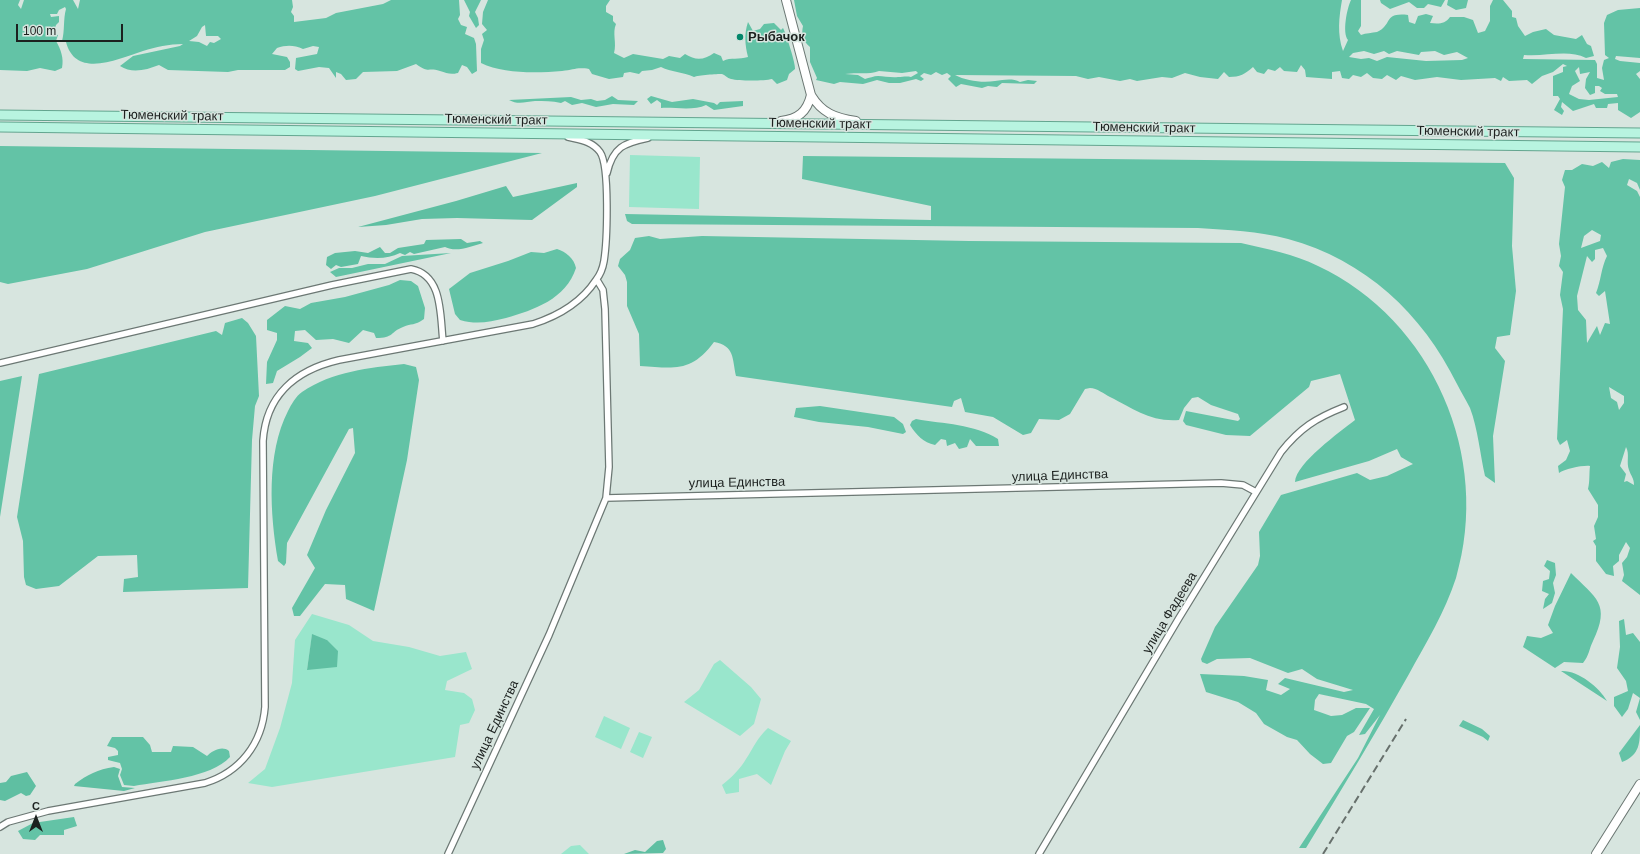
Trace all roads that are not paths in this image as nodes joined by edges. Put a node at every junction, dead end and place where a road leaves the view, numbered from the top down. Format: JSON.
{"nodes":[{"id":1,"x":786,"y":0,"type":"edge"},
{"id":2,"x":811,"y":95,"type":"junction"},
{"id":3,"x":0,"y":115,"type":"edge"},
{"id":4,"x":765,"y":124,"type":"junction"},
{"id":5,"x":890,"y":125,"type":"junction"},
{"id":6,"x":0,"y":127,"type":"edge"},
{"id":7,"x":1640,"y":132,"type":"edge"},
{"id":8,"x":550,"y":134,"type":"junction"},
{"id":9,"x":661,"y":135,"type":"junction"},
{"id":10,"x":1640,"y":147,"type":"edge"},
{"id":11,"x":606,"y":177,"type":"junction"},
{"id":12,"x":597,"y":280,"type":"junction"},
{"id":13,"x":443,"y":341,"type":"junction"},
{"id":14,"x":0,"y":363,"type":"edge"},
{"id":15,"x":1344,"y":406,"type":"dead end"},
{"id":16,"x":1256,"y":492,"type":"junction"},
{"id":17,"x":606,"y":498,"type":"junction"},
{"id":18,"x":1640,"y":784,"type":"edge"},
{"id":19,"x":0,"y":827,"type":"edge"},
{"id":20,"x":448,"y":854,"type":"edge"},
{"id":21,"x":1039,"y":854,"type":"edge"},
{"id":22,"x":1596,"y":854,"type":"edge"}],
"edges":[{"from":1,"to":2,"type":"street"},
{"from":2,"to":4,"type":"street"},
{"from":2,"to":5,"type":"street"},
{"from":3,"to":4,"type":"main road","name":"Тюменский тракт"},
{"from":4,"to":5,"type":"main road","name":"Тюменский тракт"},
{"from":5,"to":7,"type":"main road","name":"Тюменский тракт"},
{"from":6,"to":8,"type":"main road","name":"Тюменский тракт"},
{"from":8,"to":9,"type":"main road","name":"Тюменский тракт"},
{"from":8,"to":11,"type":"street"},
{"from":9,"to":10,"type":"main road","name":"Тюменский тракт"},
{"from":9,"to":11,"type":"street"},
{"from":11,"to":12,"type":"street"},
{"from":12,"to":13,"type":"street"},
{"from":12,"to":17,"type":"street"},
{"from":13,"to":14,"type":"street"},
{"from":13,"to":19,"type":"street"},
{"from":15,"to":16,"type":"street","name":"улица Фадеева"},
{"from":16,"to":17,"type":"street","name":"улица Единства"},
{"from":16,"to":21,"type":"street","name":"улица Фадеева"},
{"from":17,"to":20,"type":"street","name":"улица Единства"},
{"from":18,"to":22,"type":"street"}]}
